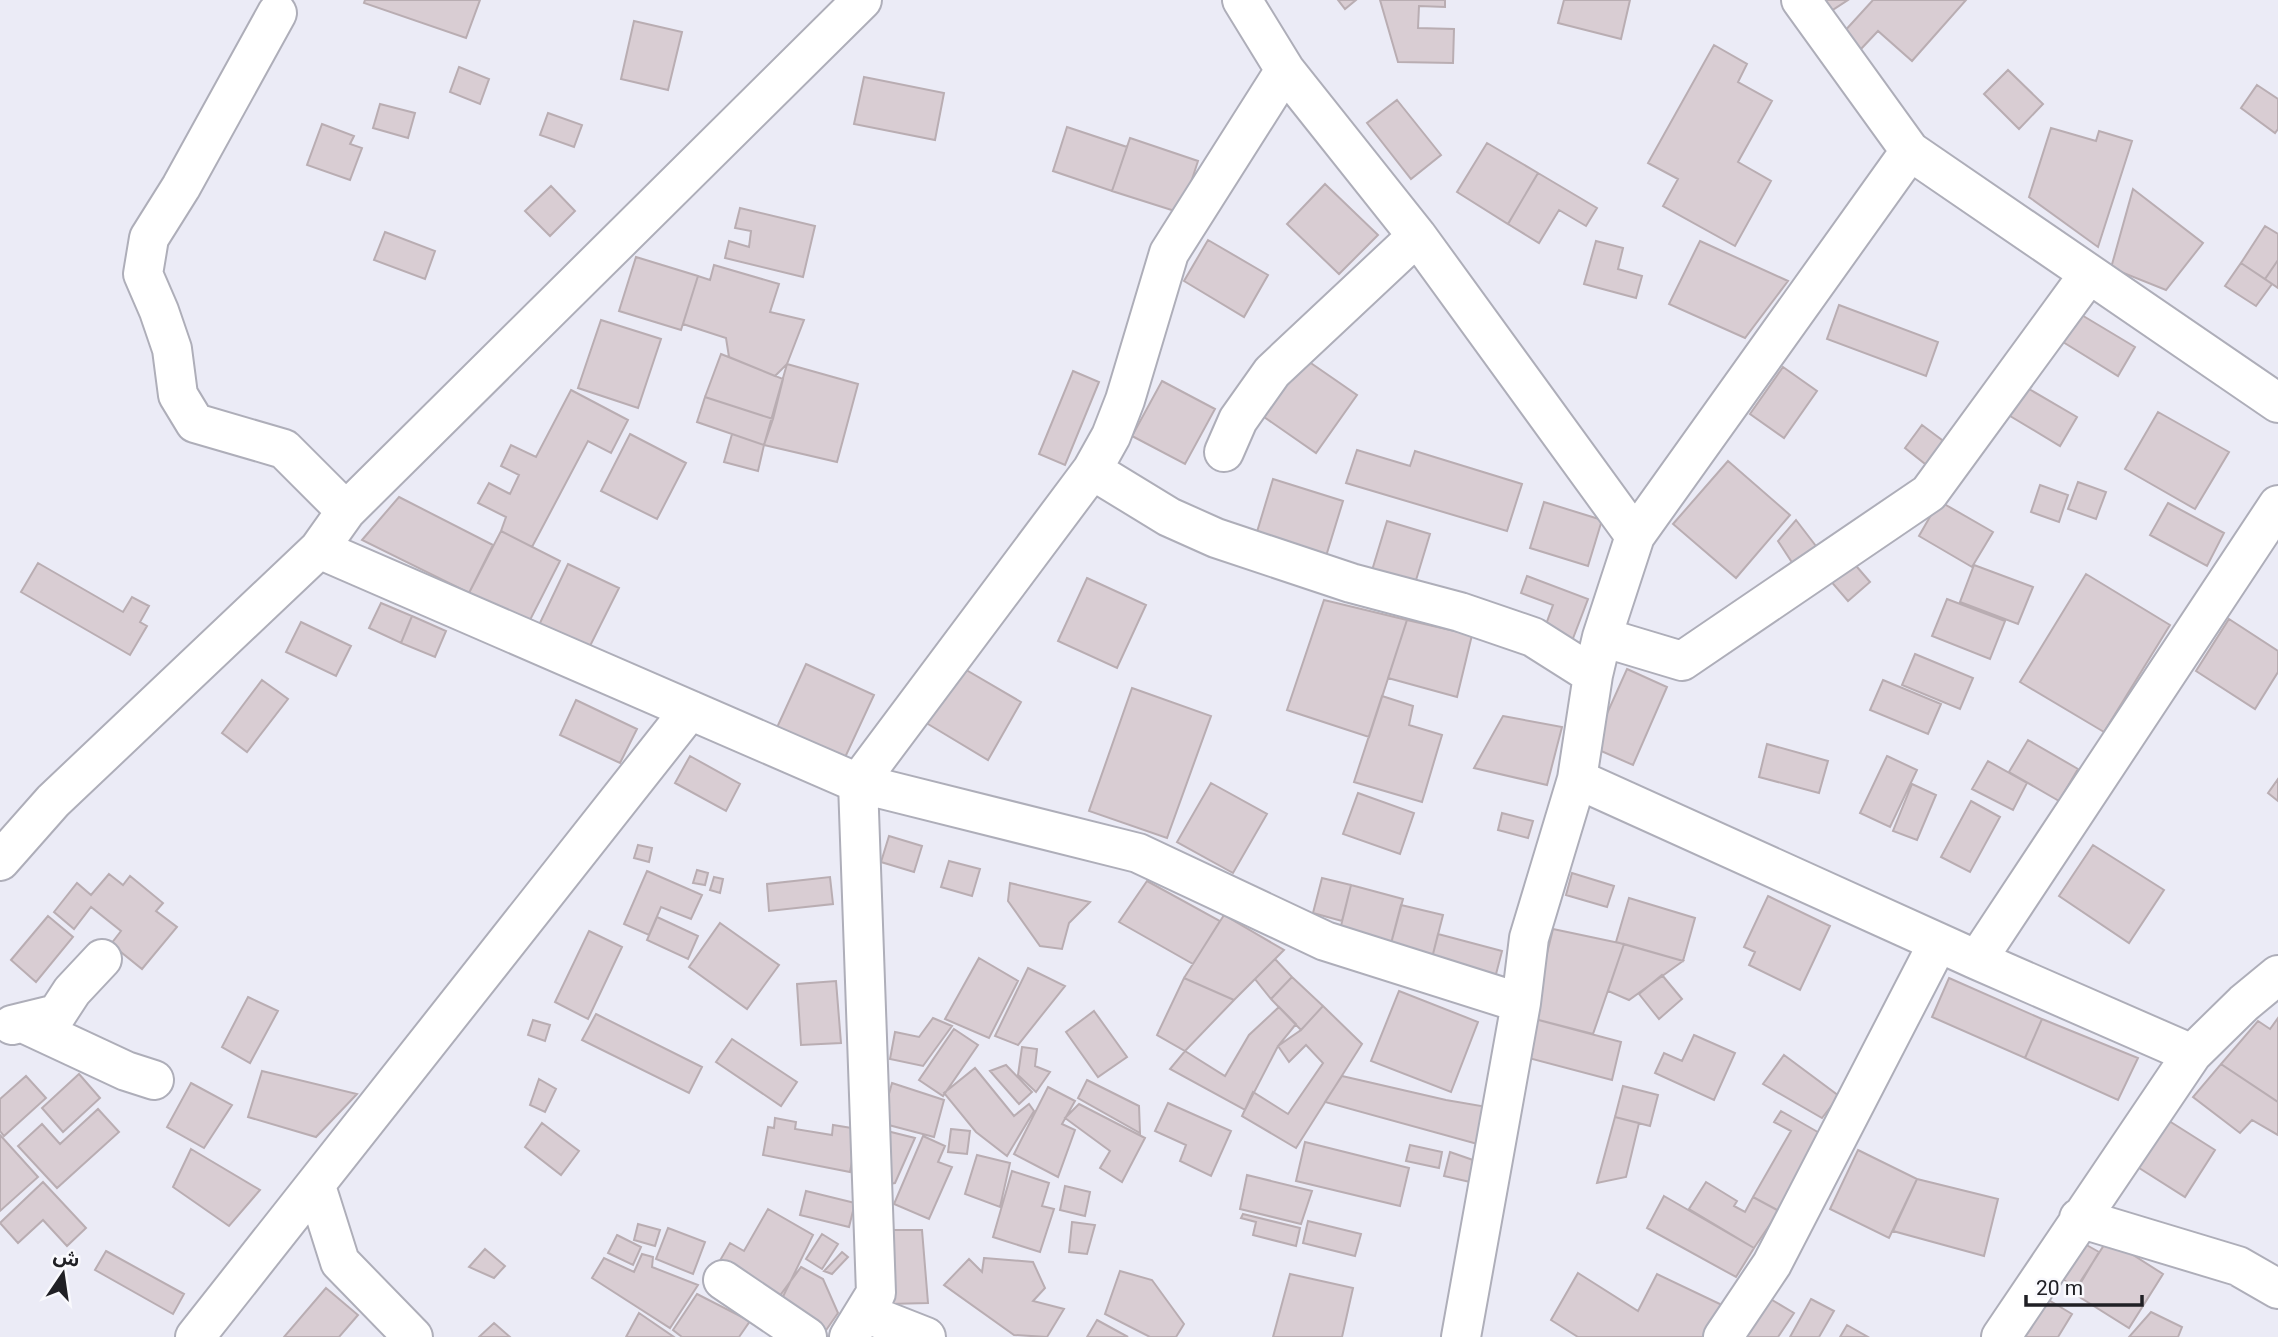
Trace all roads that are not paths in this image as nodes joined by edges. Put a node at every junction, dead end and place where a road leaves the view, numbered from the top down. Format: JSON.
{"nodes":[{"id":1,"x":862,"y":0,"type":"edge"},
{"id":2,"x":1242,"y":0,"type":"edge"},
{"id":3,"x":1801,"y":0,"type":"edge"},
{"id":4,"x":277,"y":13,"type":"dead end"},
{"id":5,"x":1285,"y":70,"type":"junction"},
{"id":6,"x":1910,"y":151,"type":"junction"},
{"id":7,"x":1417,"y":236,"type":"junction"},
{"id":8,"x":2089,"y":274,"type":"junction"},
{"id":9,"x":2278,"y":403,"type":"edge"},
{"id":10,"x":1224,"y":452,"type":"dead end"},
{"id":11,"x":1092,"y":470,"type":"junction"},
{"id":12,"x":2278,"y":505,"type":"edge"},
{"id":13,"x":346,"y":511,"type":"junction"},
{"id":14,"x":1635,"y":536,"type":"junction"},
{"id":15,"x":319,"y":549,"type":"junction"},
{"id":16,"x":1602,"y":637,"type":"junction"},
{"id":17,"x":1593,"y":675,"type":"junction"},
{"id":18,"x":690,"y":710,"type":"junction"},
{"id":19,"x":1577,"y":779,"type":"junction"},
{"id":20,"x":858,"y":783,"type":"junction"},
{"id":21,"x":0,"y":861,"type":"edge"},
{"id":22,"x":1938,"y":943,"type":"junction"},
{"id":23,"x":102,"y":959,"type":"dead end"},
{"id":24,"x":1977,"y":960,"type":"junction"},
{"id":25,"x":2278,"y":975,"type":"edge"},
{"id":26,"x":1521,"y":1003,"type":"junction"},
{"id":27,"x":12,"y":1025,"type":"edge"},
{"id":28,"x":2192,"y":1054,"type":"junction"},
{"id":29,"x":154,"y":1080,"type":"dead end"},
{"id":30,"x":316,"y":1186,"type":"junction"},
{"id":31,"x":2079,"y":1218,"type":"junction"},
{"id":32,"x":723,"y":1279,"type":"dead end"},
{"id":33,"x":2278,"y":1289,"type":"edge"},
{"id":34,"x":857,"y":1325,"type":"edge"},
{"id":35,"x":195,"y":1337,"type":"edge"},
{"id":36,"x":413,"y":1337,"type":"edge"},
{"id":37,"x":807,"y":1337,"type":"edge"},
{"id":38,"x":926,"y":1337,"type":"edge"},
{"id":39,"x":1461,"y":1337,"type":"edge"},
{"id":40,"x":1723,"y":1337,"type":"edge"},
{"id":41,"x":2001,"y":1337,"type":"edge"}],
"edges":[{"from":1,"to":13,"type":"street"},
{"from":2,"to":5,"type":"street"},
{"from":3,"to":6,"type":"street"},
{"from":4,"to":13,"type":"street"},
{"from":5,"to":7,"type":"street"},
{"from":5,"to":11,"type":"street"},
{"from":6,"to":8,"type":"street"},
{"from":6,"to":14,"type":"street"},
{"from":7,"to":10,"type":"street"},
{"from":7,"to":14,"type":"street"},
{"from":8,"to":9,"type":"street"},
{"from":8,"to":16,"type":"street"},
{"from":11,"to":17,"type":"street"},
{"from":11,"to":20,"type":"street"},
{"from":12,"to":24,"type":"street"},
{"from":13,"to":15,"type":"street"},
{"from":14,"to":16,"type":"street"},
{"from":15,"to":18,"type":"street"},
{"from":15,"to":21,"type":"street"},
{"from":16,"to":17,"type":"street"},
{"from":17,"to":19,"type":"street"},
{"from":18,"to":20,"type":"street"},
{"from":18,"to":30,"type":"street"},
{"from":19,"to":22,"type":"street"},
{"from":19,"to":26,"type":"street"},
{"from":20,"to":26,"type":"street"},
{"from":20,"to":34,"type":"street"},
{"from":22,"to":24,"type":"street"},
{"from":22,"to":40,"type":"street"},
{"from":23,"to":27,"type":"street"},
{"from":24,"to":28,"type":"street"},
{"from":25,"to":28,"type":"street"},
{"from":26,"to":39,"type":"street"},
{"from":27,"to":29,"type":"street"},
{"from":28,"to":31,"type":"street"},
{"from":30,"to":35,"type":"street"},
{"from":30,"to":36,"type":"street"},
{"from":31,"to":33,"type":"street"},
{"from":31,"to":41,"type":"street"},
{"from":32,"to":37,"type":"street"},
{"from":34,"to":38,"type":"street"}]}
